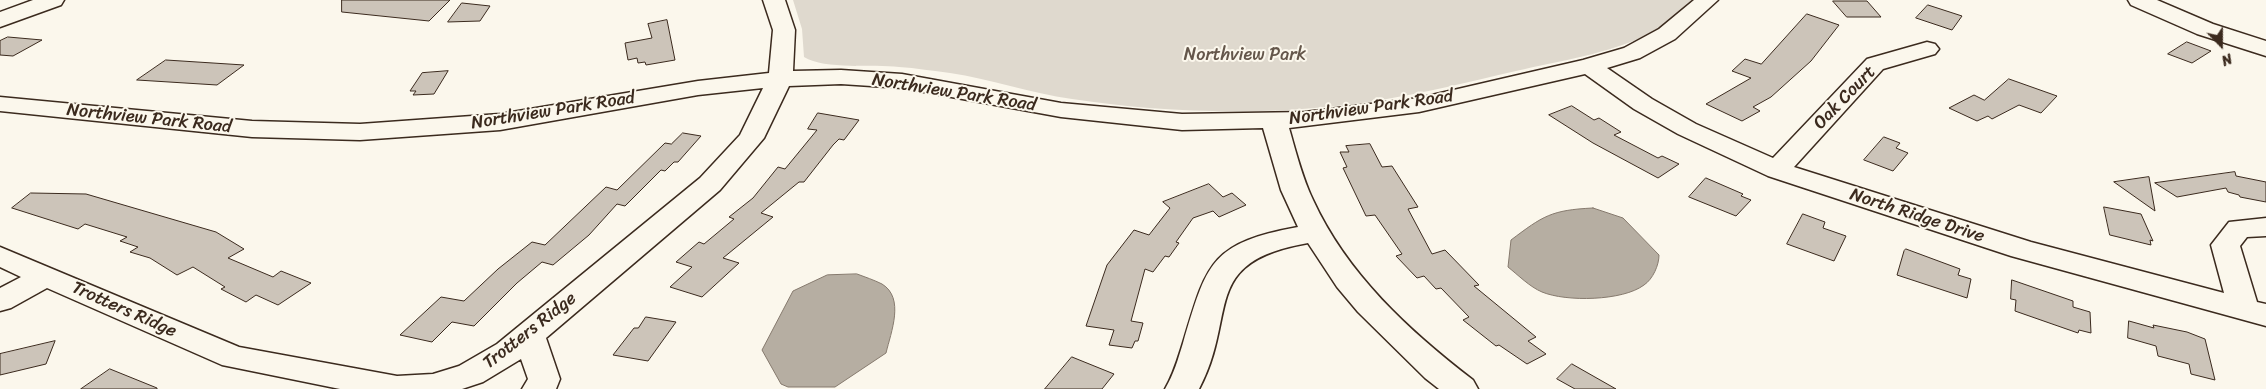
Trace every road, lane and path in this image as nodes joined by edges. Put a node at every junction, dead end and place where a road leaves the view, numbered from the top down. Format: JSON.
{"nodes":[{"id":1,"x":53,"y":0,"type":"edge"},
{"id":2,"x":774,"y":0,"type":"edge"},
{"id":3,"x":1707,"y":0,"type":"edge"},
{"id":4,"x":2139,"y":0,"type":"edge"},
{"id":5,"x":0,"y":20,"type":"edge"},
{"id":6,"x":1927,"y":49,"type":"dead end"},
{"id":7,"x":2266,"y":49,"type":"edge"},
{"id":8,"x":1590,"y":66,"type":"junction"},
{"id":9,"x":780,"y":79,"type":"junction"},
{"id":10,"x":0,"y":104,"type":"edge"},
{"id":11,"x":1274,"y":120,"type":"junction"},
{"id":12,"x":1777,"y":170,"type":"junction"},
{"id":13,"x":2266,"y":227,"type":"edge"},
{"id":14,"x":1317,"y":233,"type":"junction"},
{"id":15,"x":0,"y":256,"type":"edge"},
{"id":16,"x":46,"y":276,"type":"junction"},
{"id":17,"x":0,"y":301,"type":"edge"},
{"id":18,"x":2255,"y":312,"type":"edge"},
{"id":19,"x":529,"y":335,"type":"junction"},
{"id":20,"x":434,"y":388,"type":"edge"},
{"id":21,"x":539,"y":389,"type":"edge"},
{"id":22,"x":1182,"y":389,"type":"edge"},
{"id":23,"x":1461,"y":389,"type":"edge"}],
"edges":[{"from":1,"to":5,"type":"street"},
{"from":2,"to":9,"type":"street"},
{"from":3,"to":8,"type":"street","name":"Northview Park Road"},
{"from":4,"to":7,"type":"street"},
{"from":6,"to":12,"type":"street","name":"Oak Court"},
{"from":8,"to":11,"type":"street","name":"Northview Park Road"},
{"from":8,"to":12,"type":"street","name":"North Ridge Drive"},
{"from":9,"to":10,"type":"street","name":"Northview Park Road"},
{"from":9,"to":11,"type":"street","name":"Northview Park Road"},
{"from":9,"to":19,"type":"street","name":"Trotters Ridge"},
{"from":11,"to":14,"type":"street"},
{"from":12,"to":18,"type":"street","name":"North Ridge Drive"},
{"from":13,"to":18,"type":"street"},
{"from":14,"to":22,"type":"street"},
{"from":14,"to":23,"type":"street"},
{"from":15,"to":16,"type":"street","name":"Trotters Ridge"},
{"from":16,"to":17,"type":"street"},
{"from":16,"to":20,"type":"street","name":"Trotters Ridge"},
{"from":19,"to":20,"type":"street","name":"Trotters Ridge"},
{"from":19,"to":21,"type":"street"}]}
